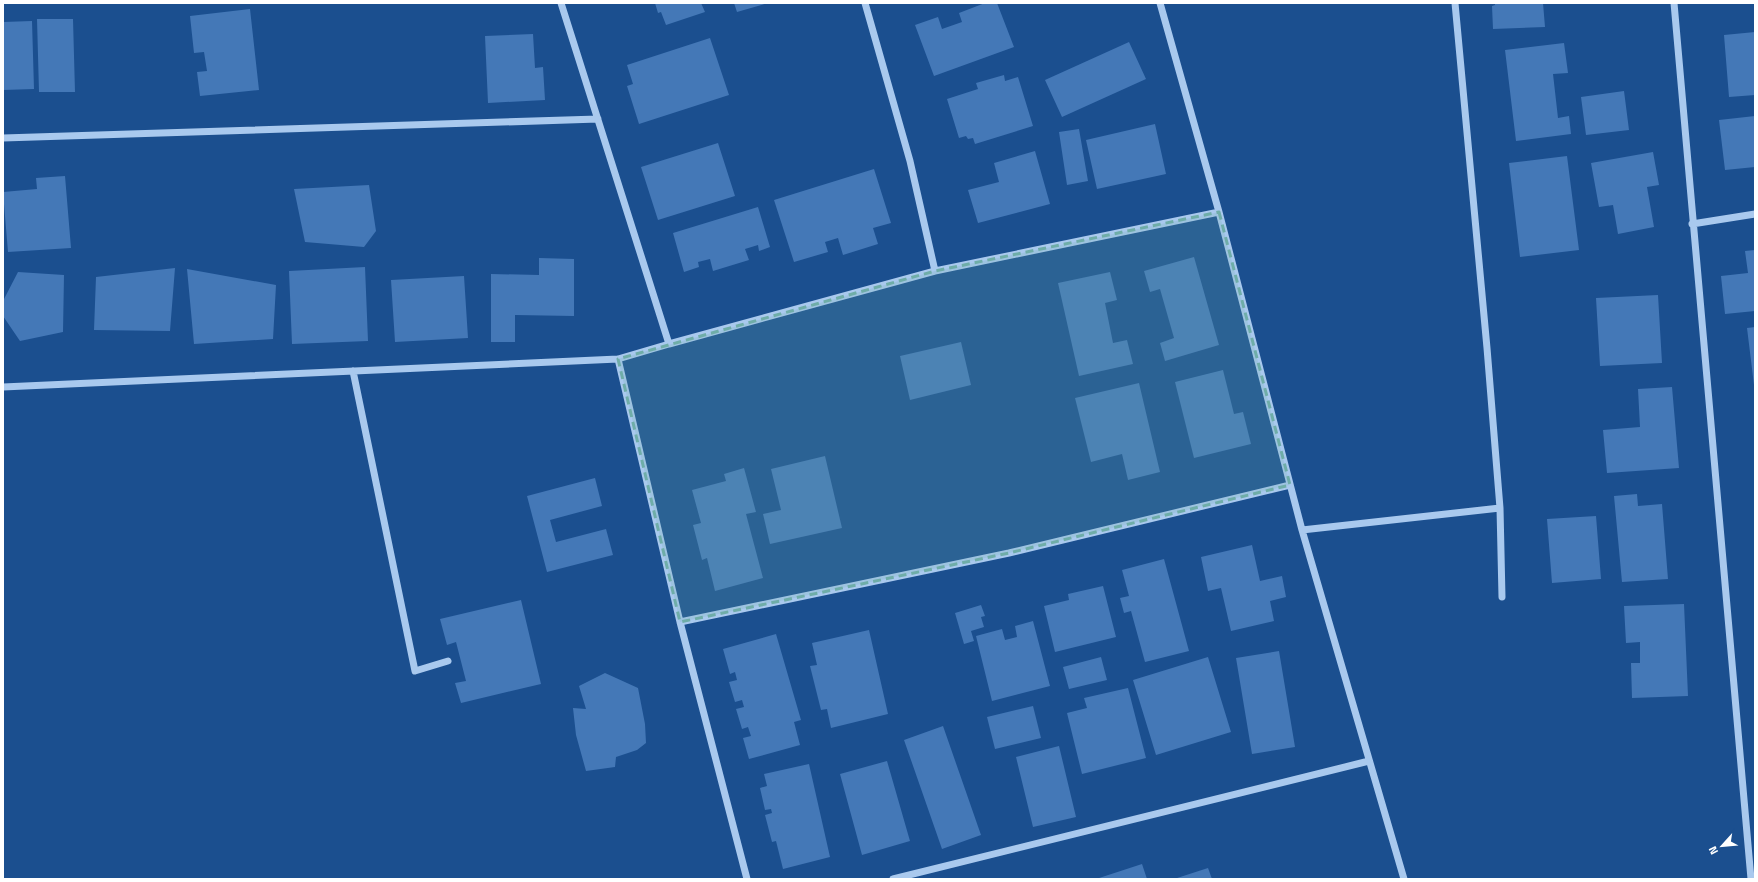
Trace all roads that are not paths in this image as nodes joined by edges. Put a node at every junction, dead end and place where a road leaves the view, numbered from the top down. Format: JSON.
{"nodes":[{"id":1,"x":561,"y":3,"type":"edge"},
{"id":2,"x":865,"y":3,"type":"edge"},
{"id":3,"x":1160,"y":3,"type":"edge"},
{"id":4,"x":1455,"y":3,"type":"edge"},
{"id":5,"x":1674,"y":3,"type":"edge"},
{"id":6,"x":598,"y":119,"type":"junction"},
{"id":7,"x":3,"y":138,"type":"edge"},
{"id":8,"x":1219,"y":212,"type":"junction"},
{"id":9,"x":1755,"y":214,"type":"edge"},
{"id":10,"x":1692,"y":224,"type":"junction"},
{"id":11,"x":935,"y":271,"type":"junction"},
{"id":12,"x":669,"y":344,"type":"junction"},
{"id":13,"x":618,"y":359,"type":"junction"},
{"id":14,"x":353,"y":371,"type":"junction"},
{"id":15,"x":3,"y":387,"type":"edge"},
{"id":16,"x":1290,"y":485,"type":"junction"},
{"id":17,"x":1500,"y":508,"type":"junction"},
{"id":18,"x":1302,"y":530,"type":"junction"},
{"id":19,"x":1502,"y":597,"type":"dead end"},
{"id":20,"x":680,"y":622,"type":"junction"},
{"id":21,"x":448,"y":661,"type":"dead end"},
{"id":22,"x":1368,"y":760,"type":"junction"},
{"id":23,"x":747,"y":879,"type":"edge"},
{"id":24,"x":893,"y":879,"type":"edge"},
{"id":25,"x":1404,"y":879,"type":"edge"},
{"id":26,"x":1751,"y":879,"type":"edge"}],
"edges":[{"from":1,"to":6,"type":"street"},
{"from":2,"to":11,"type":"street"},
{"from":3,"to":8,"type":"street"},
{"from":4,"to":17,"type":"street"},
{"from":5,"to":10,"type":"street"},
{"from":6,"to":7,"type":"street"},
{"from":6,"to":12,"type":"street"},
{"from":8,"to":11,"type":"street"},
{"from":8,"to":16,"type":"street"},
{"from":9,"to":10,"type":"street"},
{"from":10,"to":26,"type":"street"},
{"from":11,"to":12,"type":"street"},
{"from":12,"to":13,"type":"street"},
{"from":13,"to":14,"type":"street"},
{"from":13,"to":20,"type":"street"},
{"from":14,"to":15,"type":"street"},
{"from":14,"to":21,"type":"street"},
{"from":16,"to":18,"type":"street"},
{"from":16,"to":20,"type":"street"},
{"from":17,"to":18,"type":"street"},
{"from":17,"to":19,"type":"street"},
{"from":18,"to":22,"type":"street"},
{"from":20,"to":23,"type":"street"},
{"from":22,"to":24,"type":"street"},
{"from":22,"to":25,"type":"street"}]}
